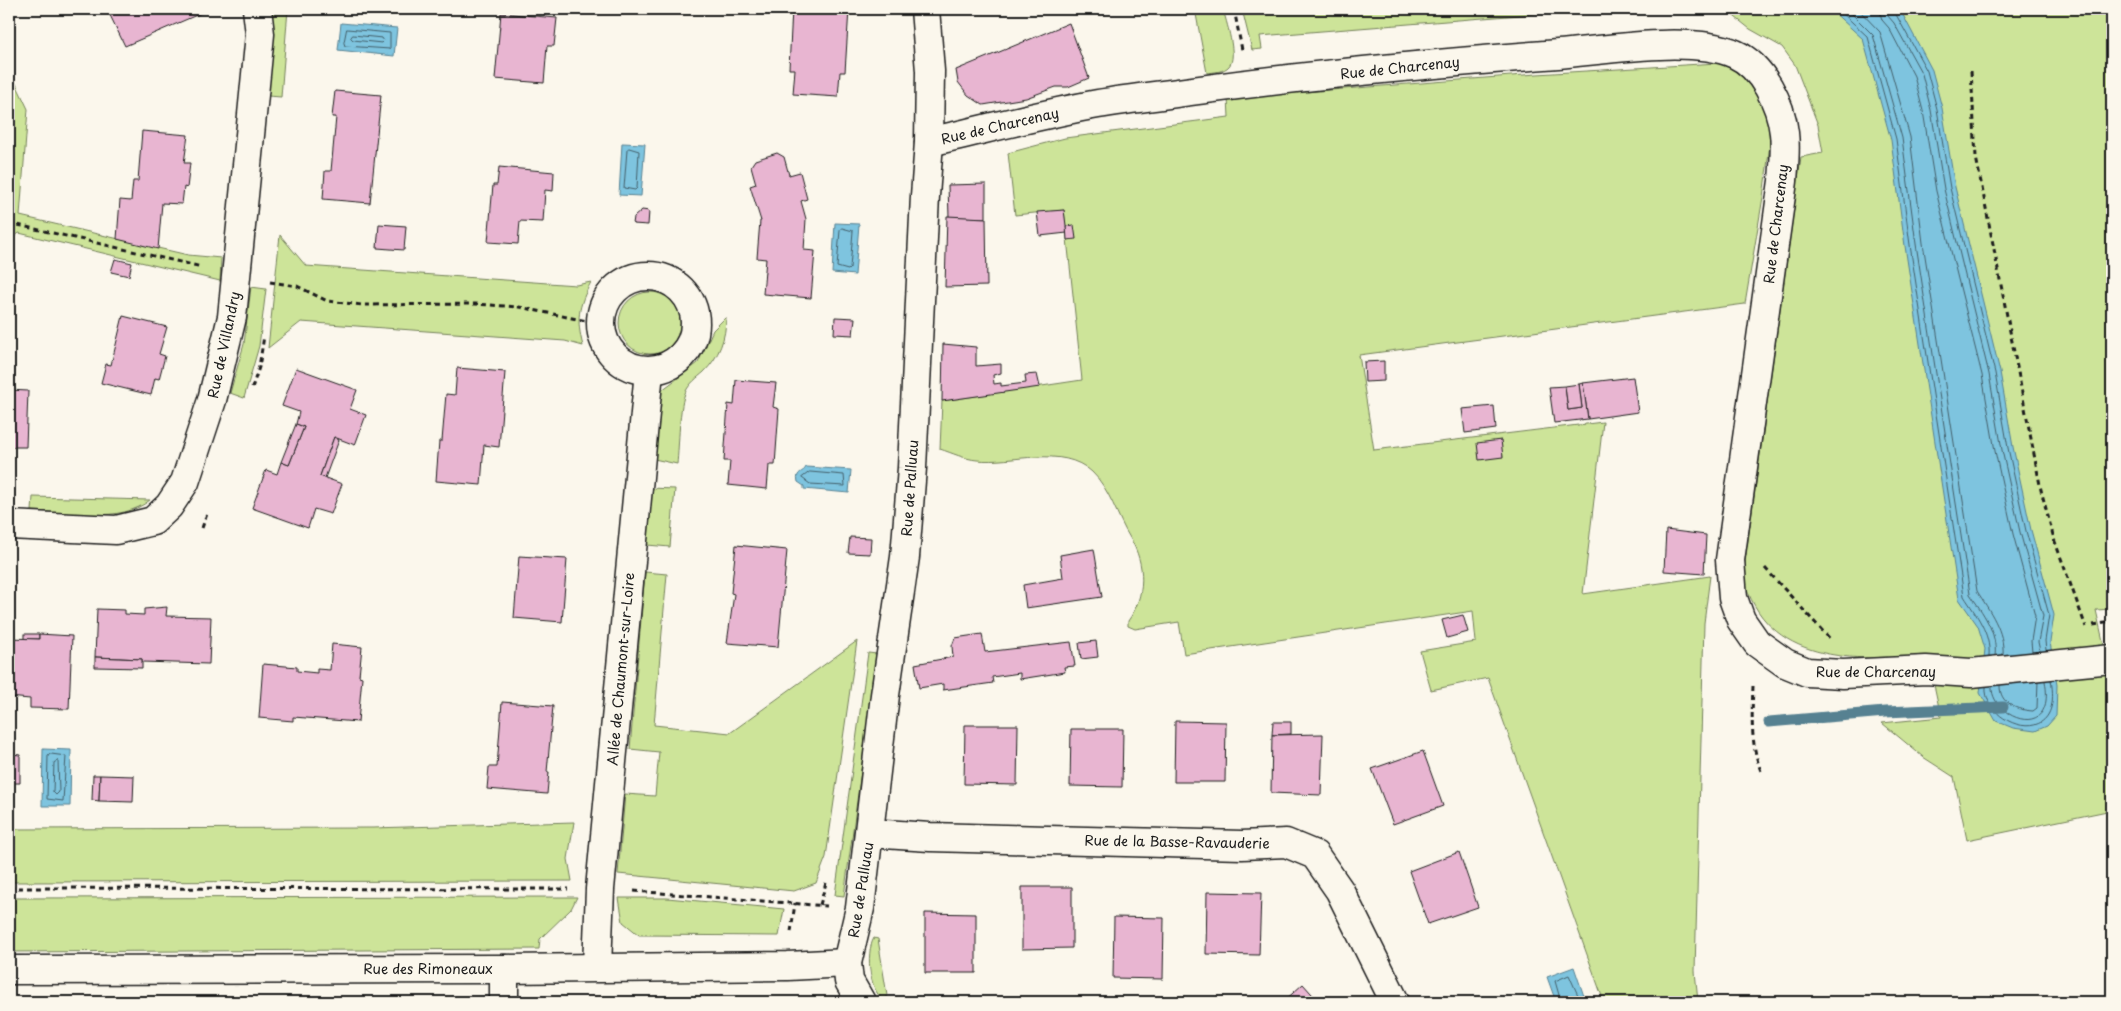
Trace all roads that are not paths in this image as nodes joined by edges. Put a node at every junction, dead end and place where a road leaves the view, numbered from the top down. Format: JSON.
{"nodes":[{"id":1,"x":257,"y":9,"type":"edge"},
{"id":2,"x":925,"y":9,"type":"edge"},
{"id":3,"x":929,"y":142,"type":"junction"},
{"id":4,"x":649,"y":371,"type":"junction"},
{"id":5,"x":9,"y":525,"type":"edge"},
{"id":6,"x":2106,"y":659,"type":"edge"},
{"id":7,"x":869,"y":833,"type":"junction"},
{"id":8,"x":847,"y":963,"type":"junction"},
{"id":9,"x":597,"y":967,"type":"junction"},
{"id":10,"x":504,"y":969,"type":"junction"},
{"id":11,"x":9,"y":970,"type":"edge"},
{"id":12,"x":504,"y":1002,"type":"edge"},
{"id":13,"x":861,"y":1002,"type":"edge"},
{"id":14,"x":1395,"y":1002,"type":"edge"}],
"edges":[{"from":1,"to":5,"type":"street","name":"Rue de Villandry"},
{"from":2,"to":3,"type":"street","name":"Rue de Palluau"},
{"from":3,"to":6,"type":"street","name":"Rue de Charcenay"},
{"from":3,"to":7,"type":"street","name":"Rue de Palluau"},
{"from":4,"to":4,"type":"street"},
{"from":4,"to":9,"type":"street","name":"Allée de Chaumont-sur-Loire"},
{"from":7,"to":8,"type":"street","name":"Rue de Palluau"},
{"from":7,"to":14,"type":"street","name":"Rue de la Basse-Ravauderie"},
{"from":8,"to":9,"type":"street","name":"Rue des Rimoneaux"},
{"from":8,"to":13,"type":"street"},
{"from":9,"to":10,"type":"street","name":"Rue des Rimoneaux"},
{"from":10,"to":11,"type":"street","name":"Rue des Rimoneaux"},
{"from":10,"to":12,"type":"street"}]}
